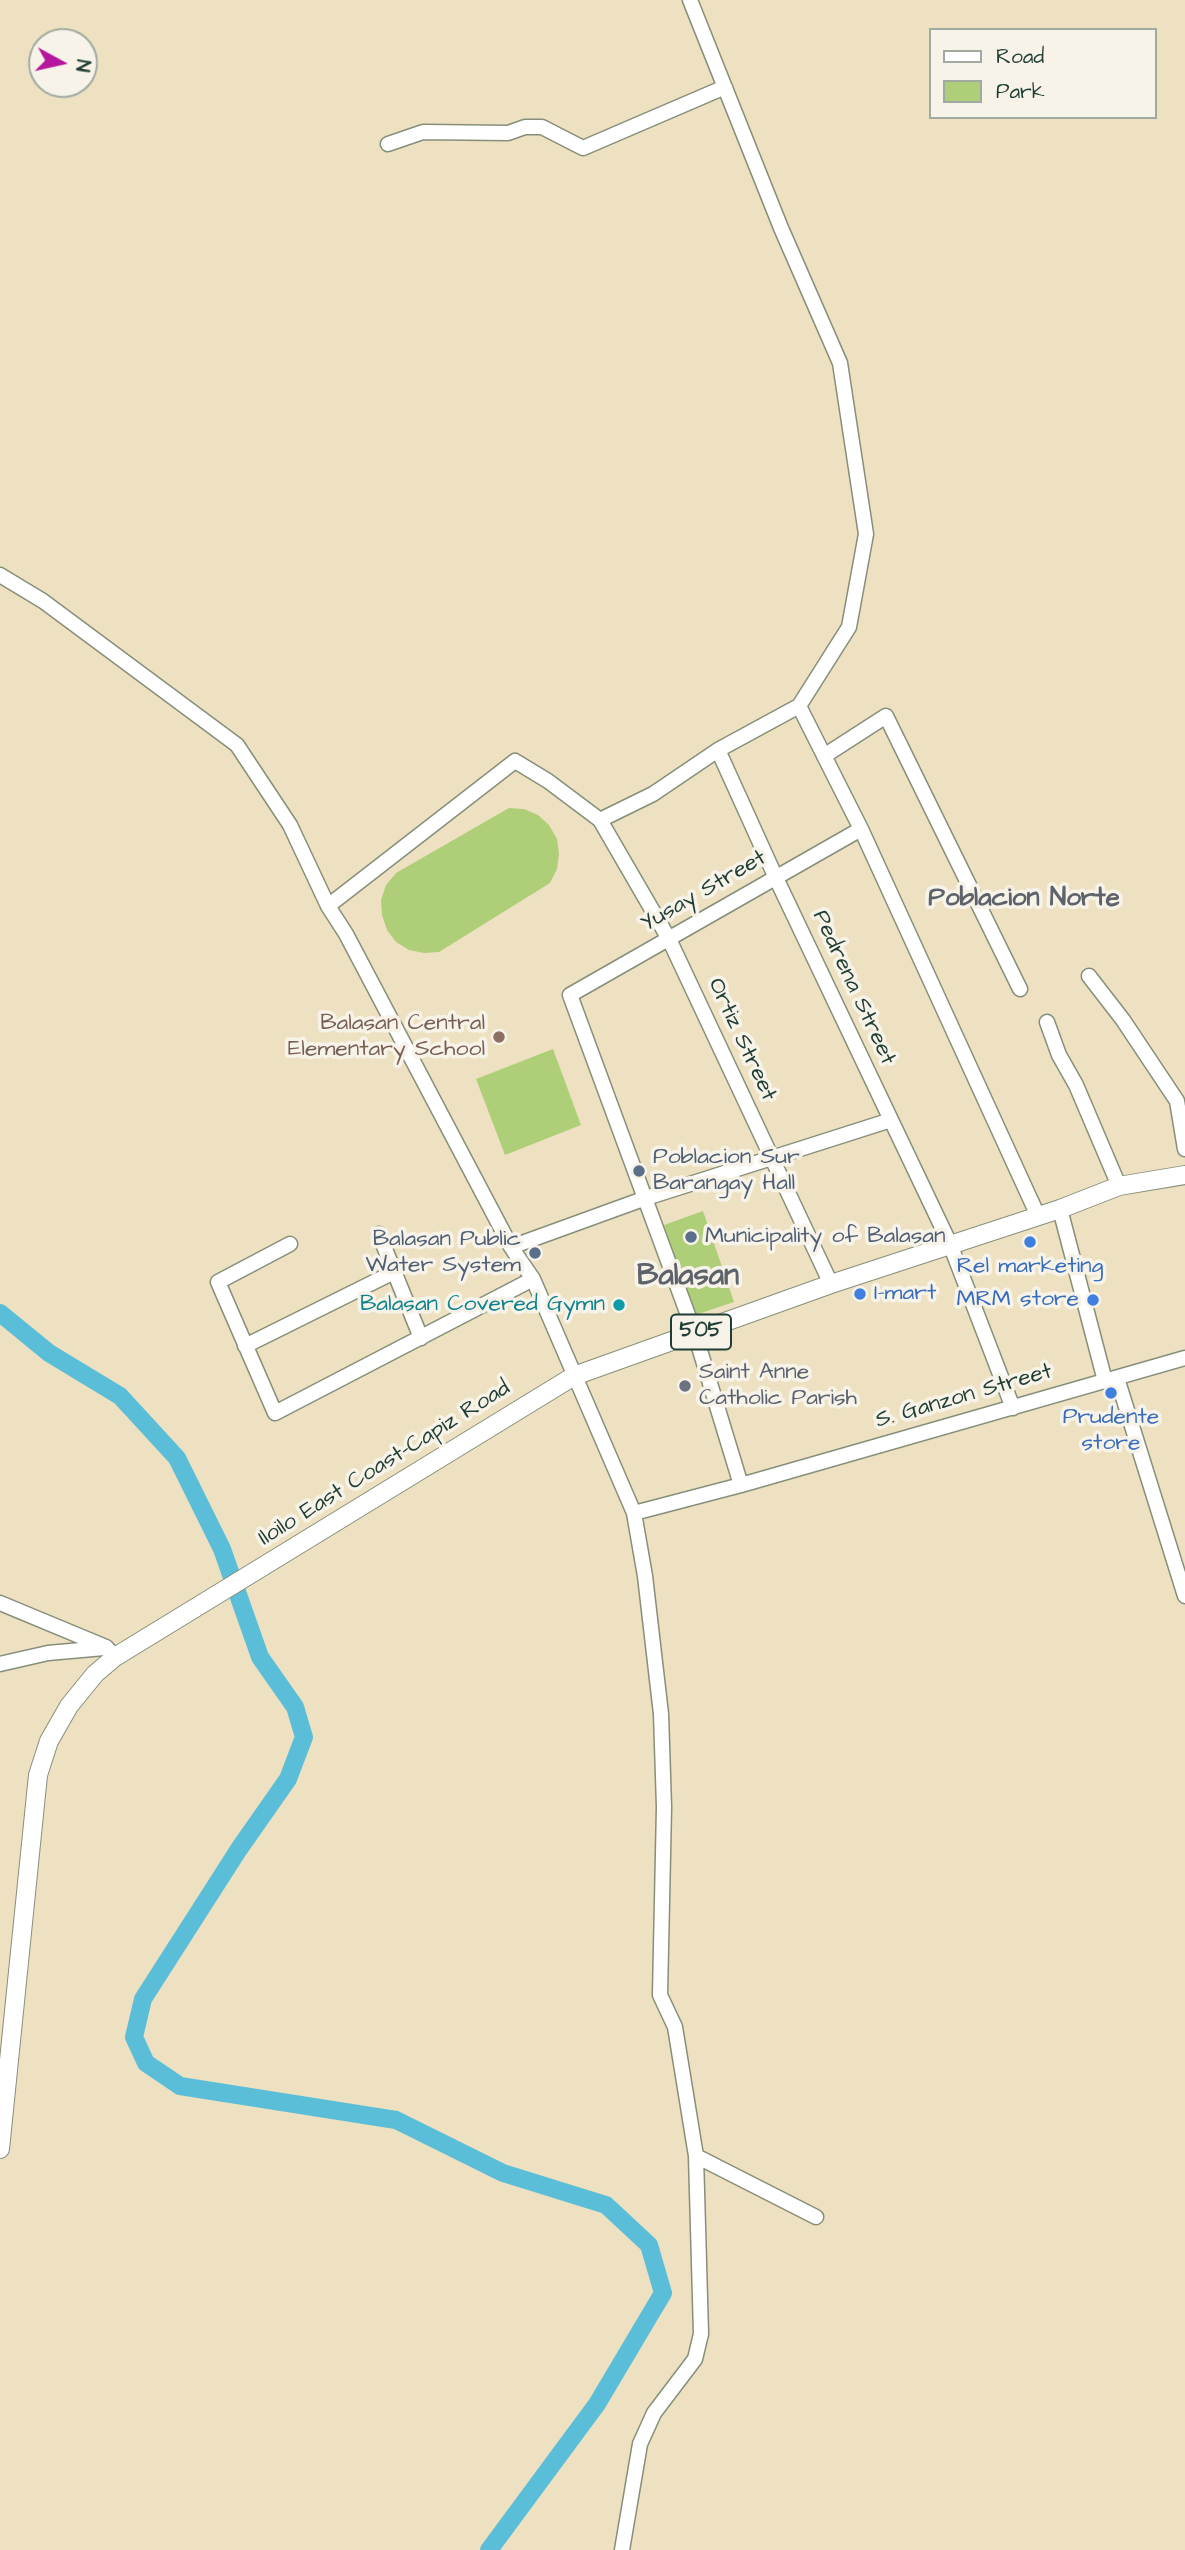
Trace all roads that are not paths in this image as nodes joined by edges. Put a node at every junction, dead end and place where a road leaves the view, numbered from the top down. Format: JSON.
{"nodes":[{"id":1,"x":690,"y":0,"type":"edge"},
{"id":2,"x":725,"y":87,"type":"junction"},
{"id":3,"x":388,"y":144,"type":"dead end"},
{"id":4,"x":0,"y":575,"type":"edge"},
{"id":5,"x":799,"y":706,"type":"junction"},
{"id":6,"x":718,"y":750,"type":"junction"},
{"id":7,"x":824,"y":757,"type":"junction"},
{"id":8,"x":600,"y":820,"type":"junction"},
{"id":9,"x":861,"y":829,"type":"junction"},
{"id":10,"x":776,"y":878,"type":"junction"},
{"id":11,"x":328,"y":906,"type":"junction"},
{"id":12,"x":669,"y":939,"type":"junction"},
{"id":13,"x":1089,"y":976,"type":"dead end"},
{"id":14,"x":1020,"y":989,"type":"dead end"},
{"id":15,"x":1047,"y":1022,"type":"dead end"},
{"id":16,"x":891,"y":1120,"type":"junction"},
{"id":17,"x":1185,"y":1149,"type":"edge"},
{"id":18,"x":771,"y":1158,"type":"junction"},
{"id":19,"x":1185,"y":1175,"type":"edge"},
{"id":20,"x":1119,"y":1186,"type":"junction"},
{"id":21,"x":646,"y":1198,"type":"junction"},
{"id":22,"x":1060,"y":1209,"type":"junction"},
{"id":23,"x":1038,"y":1216,"type":"junction"},
{"id":24,"x":379,"y":1234,"type":"dead end"},
{"id":25,"x":290,"y":1244,"type":"dead end"},
{"id":26,"x":950,"y":1244,"type":"junction"},
{"id":27,"x":510,"y":1247,"type":"junction"},
{"id":28,"x":394,"y":1272,"type":"junction"},
{"id":29,"x":533,"y":1279,"type":"junction"},
{"id":30,"x":831,"y":1284,"type":"junction"},
{"id":31,"x":695,"y":1334,"type":"junction"},
{"id":32,"x":421,"y":1338,"type":"junction"},
{"id":33,"x":245,"y":1346,"type":"junction"},
{"id":34,"x":1185,"y":1359,"type":"edge"},
{"id":35,"x":574,"y":1376,"type":"junction"},
{"id":36,"x":1111,"y":1379,"type":"junction"},
{"id":37,"x":1013,"y":1408,"type":"junction"},
{"id":38,"x":741,"y":1485,"type":"junction"},
{"id":39,"x":634,"y":1513,"type":"junction"},
{"id":40,"x":1185,"y":1596,"type":"edge"},
{"id":41,"x":0,"y":1602,"type":"edge"},
{"id":42,"x":110,"y":1652,"type":"junction"},
{"id":43,"x":0,"y":1664,"type":"edge"},
{"id":44,"x":1,"y":2122,"type":"edge"},
{"id":45,"x":0,"y":2150,"type":"edge"},
{"id":46,"x":696,"y":2156,"type":"junction"},
{"id":47,"x":816,"y":2217,"type":"dead end"},
{"id":48,"x":622,"y":2550,"type":"edge"}],
"edges":[{"from":1,"to":2,"type":"street"},
{"from":2,"to":3,"type":"street"},
{"from":2,"to":5,"type":"street"},
{"from":4,"to":11,"type":"street"},
{"from":5,"to":6,"type":"street"},
{"from":5,"to":7,"type":"street"},
{"from":6,"to":8,"type":"street"},
{"from":6,"to":10,"type":"street","name":"Pedrena Street"},
{"from":7,"to":9,"type":"street"},
{"from":7,"to":14,"type":"street"},
{"from":8,"to":11,"type":"street"},
{"from":8,"to":12,"type":"street","name":"Ortiz Street"},
{"from":9,"to":10,"type":"street","name":"Yusay Street"},
{"from":9,"to":23,"type":"street"},
{"from":10,"to":12,"type":"street","name":"Yusay Street"},
{"from":10,"to":16,"type":"street","name":"Pedrena Street"},
{"from":11,"to":27,"type":"street"},
{"from":12,"to":18,"type":"street","name":"Ortiz Street"},
{"from":12,"to":21,"type":"street","name":"Yusay Street"},
{"from":13,"to":17,"type":"street"},
{"from":15,"to":20,"type":"street"},
{"from":16,"to":18,"type":"street"},
{"from":16,"to":26,"type":"street","name":"Pedrena Street"},
{"from":18,"to":21,"type":"street"},
{"from":18,"to":30,"type":"street","name":"Ortiz Street"},
{"from":19,"to":20,"type":"main road","name":"Iloilo East Coast-Capiz Road","number":"505"},
{"from":20,"to":22,"type":"main road","name":"Iloilo East Coast-Capiz Road","number":"505"},
{"from":21,"to":27,"type":"street"},
{"from":21,"to":31,"type":"street"},
{"from":22,"to":23,"type":"main road","name":"Iloilo East Coast-Capiz Road","number":"505"},
{"from":22,"to":36,"type":"street"},
{"from":23,"to":26,"type":"main road","name":"Iloilo East Coast-Capiz Road","number":"505"},
{"from":24,"to":28,"type":"street"},
{"from":25,"to":33,"type":"street"},
{"from":26,"to":30,"type":"main road","name":"Iloilo East Coast-Capiz Road","number":"505"},
{"from":26,"to":37,"type":"street","name":"Pedrena Street"},
{"from":27,"to":29,"type":"street"},
{"from":28,"to":32,"type":"street"},
{"from":28,"to":33,"type":"street"},
{"from":29,"to":32,"type":"street"},
{"from":29,"to":35,"type":"street"},
{"from":30,"to":31,"type":"main road","name":"Iloilo East Coast-Capiz Road","number":"505"},
{"from":31,"to":35,"type":"main road","name":"Iloilo East Coast-Capiz Road","number":"505"},
{"from":31,"to":38,"type":"street"},
{"from":32,"to":33,"type":"street"},
{"from":34,"to":36,"type":"street","name":"S. Ganzon Street"},
{"from":35,"to":39,"type":"street"},
{"from":35,"to":42,"type":"main road","name":"Iloilo East Coast-Capiz Road","number":"505"},
{"from":36,"to":37,"type":"street","name":"S. Ganzon Street"},
{"from":36,"to":40,"type":"street"},
{"from":37,"to":38,"type":"street","name":"S. Ganzon Street"},
{"from":38,"to":39,"type":"street","name":"S. Ganzon Street"},
{"from":39,"to":46,"type":"street"},
{"from":41,"to":42,"type":"street"},
{"from":42,"to":43,"type":"street"},
{"from":42,"to":44,"type":"main road","name":"Iloilo East Coast-Capiz Road","number":"505"},
{"from":44,"to":45,"type":"main road","name":"Iloilo East Coast-Capiz Road","number":"505"},
{"from":46,"to":47,"type":"street"},
{"from":46,"to":48,"type":"street"}]}
